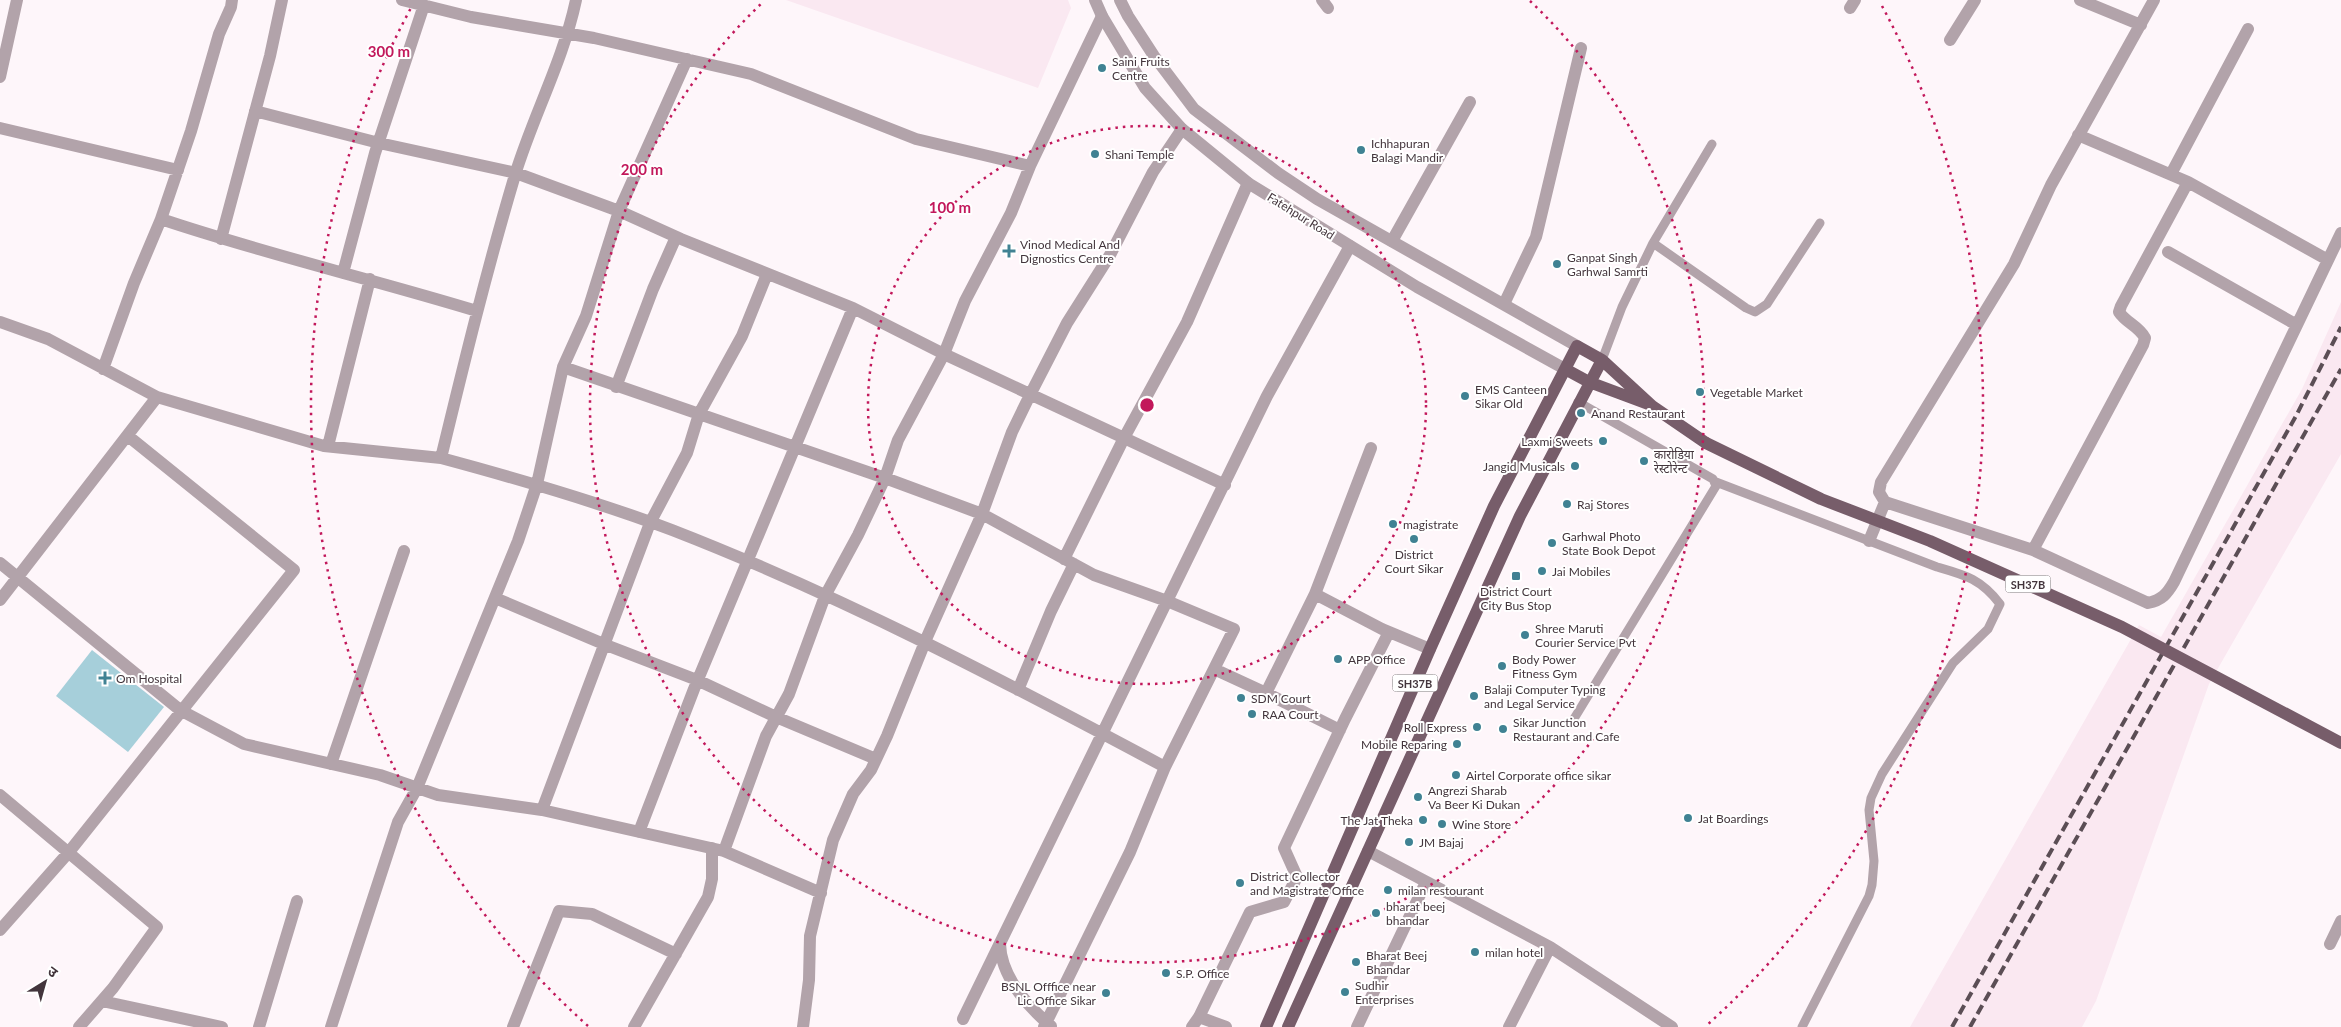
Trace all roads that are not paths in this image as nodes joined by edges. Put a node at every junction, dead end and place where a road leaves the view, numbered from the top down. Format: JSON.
{"nodes":[{"id":1,"x":17,"y":0,"type":"edge"},
{"id":2,"x":232,"y":0,"type":"edge"},
{"id":3,"x":282,"y":0,"type":"edge"},
{"id":4,"x":402,"y":0,"type":"edge"},
{"id":5,"x":576,"y":0,"type":"edge"},
{"id":6,"x":1094,"y":0,"type":"edge"},
{"id":7,"x":1120,"y":0,"type":"edge"},
{"id":8,"x":1975,"y":0,"type":"edge"},
{"id":9,"x":2080,"y":0,"type":"edge"},
{"id":10,"x":2154,"y":0,"type":"edge"},
{"id":11,"x":424,"y":5,"type":"junction"},
{"id":12,"x":1102,"y":16,"type":"junction"},
{"id":13,"x":2141,"y":25,"type":"junction"},
{"id":14,"x":2248,"y":29,"type":"dead end"},
{"id":15,"x":569,"y":34,"type":"junction"},
{"id":16,"x":1950,"y":40,"type":"dead end"},
{"id":17,"x":1581,"y":48,"type":"dead end"},
{"id":18,"x":687,"y":59,"type":"junction"},
{"id":19,"x":0,"y":77,"type":"edge"},
{"id":20,"x":1470,"y":102,"type":"dead end"},
{"id":21,"x":255,"y":111,"type":"junction"},
{"id":22,"x":0,"y":128,"type":"edge"},
{"id":23,"x":1182,"y":129,"type":"junction"},
{"id":24,"x":2078,"y":135,"type":"junction"},
{"id":25,"x":379,"y":143,"type":"junction"},
{"id":26,"x":1712,"y":144,"type":"dead end"},
{"id":27,"x":1030,"y":166,"type":"junction"},
{"id":28,"x":178,"y":170,"type":"junction"},
{"id":29,"x":516,"y":173,"type":"junction"},
{"id":30,"x":2171,"y":174,"type":"junction"},
{"id":31,"x":2188,"y":182,"type":"junction"},
{"id":32,"x":1248,"y":183,"type":"junction"},
{"id":33,"x":619,"y":212,"type":"junction"},
{"id":34,"x":161,"y":219,"type":"junction"},
{"id":35,"x":1820,"y":223,"type":"dead end"},
{"id":36,"x":2341,"y":233,"type":"edge"},
{"id":37,"x":676,"y":237,"type":"junction"},
{"id":38,"x":221,"y":239,"type":"junction"},
{"id":39,"x":1392,"y":241,"type":"junction"},
{"id":40,"x":1653,"y":243,"type":"junction"},
{"id":41,"x":1350,"y":246,"type":"junction"},
{"id":42,"x":2168,"y":252,"type":"dead end"},
{"id":43,"x":2328,"y":260,"type":"junction"},
{"id":44,"x":343,"y":273,"type":"junction"},
{"id":45,"x":768,"y":274,"type":"junction"},
{"id":46,"x":370,"y":279,"type":"junction"},
{"id":47,"x":1504,"y":304,"type":"junction"},
{"id":48,"x":853,"y":308,"type":"junction"},
{"id":49,"x":477,"y":311,"type":"junction"},
{"id":50,"x":0,"y":322,"type":"edge"},
{"id":51,"x":2297,"y":325,"type":"junction"},
{"id":52,"x":1577,"y":346,"type":"junction"},
{"id":53,"x":944,"y":354,"type":"junction"},
{"id":54,"x":1602,"y":360,"type":"junction"},
{"id":55,"x":564,"y":367,"type":"junction"},
{"id":56,"x":103,"y":369,"type":"junction"},
{"id":57,"x":1565,"y":369,"type":"junction"},
{"id":58,"x":1590,"y":382,"type":"junction"},
{"id":59,"x":616,"y":387,"type":"junction"},
{"id":60,"x":1030,"y":395,"type":"junction"},
{"id":61,"x":157,"y":397,"type":"junction"},
{"id":62,"x":1578,"y":402,"type":"junction"},
{"id":63,"x":1652,"y":406,"type":"junction"},
{"id":64,"x":699,"y":414,"type":"junction"},
{"id":65,"x":128,"y":436,"type":"junction"},
{"id":66,"x":1124,"y":438,"type":"junction"},
{"id":67,"x":328,"y":446,"type":"junction"},
{"id":68,"x":795,"y":447,"type":"junction"},
{"id":69,"x":1371,"y":448,"type":"dead end"},
{"id":70,"x":441,"y":458,"type":"junction"},
{"id":71,"x":885,"y":478,"type":"junction"},
{"id":72,"x":1716,"y":482,"type":"junction"},
{"id":73,"x":536,"y":484,"type":"junction"},
{"id":74,"x":1225,"y":485,"type":"junction"},
{"id":75,"x":1885,"y":502,"type":"junction"},
{"id":76,"x":982,"y":514,"type":"junction"},
{"id":77,"x":650,"y":523,"type":"junction"},
{"id":78,"x":1869,"y":541,"type":"junction"},
{"id":79,"x":2033,"y":550,"type":"junction"},
{"id":80,"x":404,"y":551,"type":"dead end"},
{"id":81,"x":1069,"y":561,"type":"junction"},
{"id":82,"x":747,"y":562,"type":"junction"},
{"id":83,"x":0,"y":564,"type":"edge"},
{"id":84,"x":19,"y":578,"type":"junction"},
{"id":85,"x":1315,"y":594,"type":"junction"},
{"id":86,"x":825,"y":596,"type":"junction"},
{"id":87,"x":495,"y":598,"type":"junction"},
{"id":88,"x":0,"y":600,"type":"edge"},
{"id":89,"x":1167,"y":601,"type":"junction"},
{"id":90,"x":1389,"y":632,"type":"junction"},
{"id":91,"x":925,"y":641,"type":"junction"},
{"id":92,"x":606,"y":645,"type":"junction"},
{"id":93,"x":1430,"y":648,"type":"junction"},
{"id":94,"x":1214,"y":669,"type":"junction"},
{"id":95,"x":697,"y":680,"type":"junction"},
{"id":96,"x":1018,"y":690,"type":"junction"},
{"id":97,"x":1266,"y":693,"type":"junction"},
{"id":98,"x":180,"y":710,"type":"junction"},
{"id":99,"x":776,"y":717,"type":"junction"},
{"id":100,"x":1572,"y":722,"type":"dead end"},
{"id":101,"x":1340,"y":730,"type":"junction"},
{"id":102,"x":1103,"y":734,"type":"junction"},
{"id":103,"x":2341,"y":743,"type":"edge"},
{"id":104,"x":876,"y":759,"type":"junction"},
{"id":105,"x":332,"y":764,"type":"junction"},
{"id":106,"x":1164,"y":766,"type":"junction"},
{"id":107,"x":417,"y":788,"type":"junction"},
{"id":108,"x":0,"y":795,"type":"edge"},
{"id":109,"x":542,"y":810,"type":"junction"},
{"id":110,"x":639,"y":832,"type":"junction"},
{"id":111,"x":718,"y":850,"type":"junction"},
{"id":112,"x":1368,"y":851,"type":"junction"},
{"id":113,"x":70,"y":852,"type":"junction"},
{"id":114,"x":1426,"y":882,"type":"junction"},
{"id":115,"x":820,"y":892,"type":"junction"},
{"id":116,"x":297,"y":901,"type":"dead end"},
{"id":117,"x":2341,"y":922,"type":"edge"},
{"id":118,"x":0,"y":930,"type":"edge"},
{"id":119,"x":1000,"y":944,"type":"junction"},
{"id":120,"x":2330,"y":944,"type":"dead end"},
{"id":121,"x":1550,"y":947,"type":"junction"},
{"id":122,"x":676,"y":954,"type":"junction"},
{"id":123,"x":102,"y":1001,"type":"junction"},
{"id":124,"x":963,"y":1019,"type":"dead end"},
{"id":125,"x":1196,"y":1022,"type":"edge"},
{"id":126,"x":1048,"y":1025,"type":"edge"},
{"id":127,"x":334,"y":1026,"type":"edge"},
{"id":128,"x":79,"y":1027,"type":"edge"},
{"id":129,"x":222,"y":1027,"type":"edge"},
{"id":130,"x":259,"y":1027,"type":"edge"},
{"id":131,"x":513,"y":1027,"type":"edge"},
{"id":132,"x":634,"y":1027,"type":"edge"},
{"id":133,"x":803,"y":1027,"type":"edge"},
{"id":134,"x":1226,"y":1027,"type":"edge"},
{"id":135,"x":1266,"y":1027,"type":"edge"},
{"id":136,"x":1288,"y":1027,"type":"edge"},
{"id":137,"x":1357,"y":1027,"type":"edge"},
{"id":138,"x":1509,"y":1027,"type":"edge"},
{"id":139,"x":1672,"y":1027,"type":"edge"},
{"id":140,"x":1802,"y":1027,"type":"edge"}],
"edges":[{"from":1,"to":19,"type":"street"},
{"from":2,"to":28,"type":"street"},
{"from":3,"to":21,"type":"street"},
{"from":4,"to":11,"type":"street"},
{"from":5,"to":15,"type":"street"},
{"from":6,"to":12,"type":"street","name":"Fatehpur Road"},
{"from":7,"to":39,"type":"street"},
{"from":8,"to":16,"type":"street"},
{"from":9,"to":13,"type":"street"},
{"from":10,"to":13,"type":"street"},
{"from":11,"to":15,"type":"street"},
{"from":11,"to":25,"type":"street"},
{"from":12,"to":23,"type":"street","name":"Fatehpur Road"},
{"from":12,"to":27,"type":"street"},
{"from":13,"to":24,"type":"street"},
{"from":14,"to":30,"type":"street"},
{"from":15,"to":18,"type":"street"},
{"from":15,"to":29,"type":"street"},
{"from":17,"to":47,"type":"street"},
{"from":18,"to":27,"type":"street"},
{"from":18,"to":33,"type":"street"},
{"from":20,"to":39,"type":"street"},
{"from":21,"to":25,"type":"street"},
{"from":21,"to":38,"type":"street"},
{"from":22,"to":28,"type":"street"},
{"from":23,"to":32,"type":"street","name":"Fatehpur Road"},
{"from":23,"to":60,"type":"street"},
{"from":24,"to":30,"type":"street"},
{"from":24,"to":75,"type":"street"},
{"from":25,"to":29,"type":"street"},
{"from":25,"to":44,"type":"street"},
{"from":26,"to":40,"type":"lane"},
{"from":27,"to":53,"type":"street"},
{"from":28,"to":34,"type":"street"},
{"from":29,"to":33,"type":"street"},
{"from":29,"to":49,"type":"street"},
{"from":30,"to":31,"type":"street"},
{"from":31,"to":43,"type":"street"},
{"from":31,"to":79,"type":"street"},
{"from":32,"to":41,"type":"street","name":"Fatehpur Road"},
{"from":32,"to":66,"type":"street"},
{"from":33,"to":37,"type":"street"},
{"from":33,"to":55,"type":"street"},
{"from":34,"to":38,"type":"street"},
{"from":34,"to":56,"type":"street"},
{"from":35,"to":40,"type":"lane"},
{"from":36,"to":43,"type":"street"},
{"from":37,"to":45,"type":"street"},
{"from":37,"to":59,"type":"street"},
{"from":38,"to":44,"type":"street"},
{"from":39,"to":47,"type":"street"},
{"from":40,"to":54,"type":"lane"},
{"from":41,"to":57,"type":"street","name":"Fatehpur Road"},
{"from":41,"to":74,"type":"street"},
{"from":42,"to":51,"type":"street"},
{"from":43,"to":51,"type":"street"},
{"from":44,"to":46,"type":"street"},
{"from":45,"to":48,"type":"street"},
{"from":45,"to":64,"type":"street"},
{"from":46,"to":49,"type":"street"},
{"from":46,"to":67,"type":"street"},
{"from":47,"to":52,"type":"street"},
{"from":48,"to":53,"type":"street"},
{"from":48,"to":68,"type":"street"},
{"from":49,"to":70,"type":"street"},
{"from":50,"to":56,"type":"street"},
{"from":51,"to":79,"type":"street"},
{"from":52,"to":54,"type":"main road","number":"SH37B"},
{"from":52,"to":57,"type":"main road","number":"SH37B"},
{"from":53,"to":60,"type":"street"},
{"from":53,"to":71,"type":"street"},
{"from":54,"to":58,"type":"main road","number":"SH37B"},
{"from":54,"to":63,"type":"main road","number":"SH37B"},
{"from":55,"to":59,"type":"street"},
{"from":55,"to":73,"type":"street"},
{"from":56,"to":61,"type":"street"},
{"from":57,"to":58,"type":"main road","number":"SH37B"},
{"from":57,"to":93,"type":"main road","number":"SH37B"},
{"from":58,"to":62,"type":"main road","number":"SH37B"},
{"from":58,"to":63,"type":"main road","number":"SH37B"},
{"from":59,"to":64,"type":"street"},
{"from":60,"to":66,"type":"street"},
{"from":60,"to":76,"type":"street"},
{"from":61,"to":65,"type":"street"},
{"from":61,"to":67,"type":"street"},
{"from":62,"to":72,"type":"lane"},
{"from":62,"to":112,"type":"main road","number":"SH37B"},
{"from":63,"to":103,"type":"main road","number":"SH37B","bridge":true},
{"from":64,"to":68,"type":"street"},
{"from":64,"to":77,"type":"street"},
{"from":65,"to":84,"type":"street"},
{"from":65,"to":98,"type":"street"},
{"from":66,"to":74,"type":"street"},
{"from":66,"to":81,"type":"street"},
{"from":67,"to":70,"type":"street"},
{"from":68,"to":71,"type":"street"},
{"from":68,"to":82,"type":"street"},
{"from":69,"to":85,"type":"street"},
{"from":70,"to":73,"type":"street"},
{"from":71,"to":76,"type":"street"},
{"from":71,"to":86,"type":"street"},
{"from":72,"to":78,"type":"lane"},
{"from":72,"to":100,"type":"lane"},
{"from":73,"to":77,"type":"street"},
{"from":73,"to":87,"type":"street"},
{"from":74,"to":89,"type":"street"},
{"from":75,"to":78,"type":"street"},
{"from":75,"to":79,"type":"street"},
{"from":76,"to":81,"type":"street"},
{"from":76,"to":91,"type":"street"},
{"from":77,"to":82,"type":"street"},
{"from":77,"to":92,"type":"street"},
{"from":78,"to":140,"type":"lane"},
{"from":80,"to":105,"type":"street"},
{"from":81,"to":89,"type":"street"},
{"from":81,"to":96,"type":"street"},
{"from":82,"to":86,"type":"street"},
{"from":82,"to":95,"type":"street"},
{"from":83,"to":84,"type":"street"},
{"from":84,"to":88,"type":"street"},
{"from":84,"to":98,"type":"street"},
{"from":85,"to":90,"type":"street"},
{"from":85,"to":97,"type":"street"},
{"from":86,"to":91,"type":"street"},
{"from":86,"to":99,"type":"street"},
{"from":87,"to":92,"type":"street"},
{"from":87,"to":107,"type":"street"},
{"from":89,"to":94,"type":"street"},
{"from":89,"to":102,"type":"street"},
{"from":90,"to":93,"type":"street"},
{"from":90,"to":101,"type":"street"},
{"from":91,"to":96,"type":"street"},
{"from":91,"to":104,"type":"street"},
{"from":92,"to":95,"type":"street"},
{"from":92,"to":109,"type":"street"},
{"from":93,"to":135,"type":"main road","number":"SH37B"},
{"from":94,"to":97,"type":"street"},
{"from":94,"to":106,"type":"street"},
{"from":95,"to":99,"type":"street"},
{"from":95,"to":110,"type":"street"},
{"from":96,"to":102,"type":"street"},
{"from":97,"to":101,"type":"street"},
{"from":98,"to":105,"type":"street"},
{"from":98,"to":113,"type":"street"},
{"from":99,"to":104,"type":"street"},
{"from":99,"to":111,"type":"street"},
{"from":101,"to":125,"type":"street"},
{"from":102,"to":106,"type":"street"},
{"from":102,"to":119,"type":"street"},
{"from":104,"to":115,"type":"street"},
{"from":105,"to":107,"type":"street"},
{"from":106,"to":126,"type":"street"},
{"from":107,"to":109,"type":"street"},
{"from":107,"to":127,"type":"street"},
{"from":108,"to":113,"type":"street"},
{"from":109,"to":110,"type":"street"},
{"from":110,"to":111,"type":"street"},
{"from":111,"to":115,"type":"street"},
{"from":111,"to":122,"type":"street"},
{"from":112,"to":114,"type":"street"},
{"from":112,"to":136,"type":"main road","number":"SH37B"},
{"from":113,"to":118,"type":"street"},
{"from":113,"to":123,"type":"street"},
{"from":114,"to":121,"type":"street"},
{"from":114,"to":137,"type":"street"},
{"from":115,"to":133,"type":"street"},
{"from":116,"to":130,"type":"street"},
{"from":117,"to":120,"type":"street"},
{"from":119,"to":124,"type":"street"},
{"from":119,"to":126,"type":"street"},
{"from":121,"to":138,"type":"street"},
{"from":121,"to":139,"type":"street"},
{"from":122,"to":131,"type":"street"},
{"from":122,"to":132,"type":"street"},
{"from":123,"to":128,"type":"street"},
{"from":123,"to":129,"type":"street"},
{"from":125,"to":134,"type":"street"}]}
